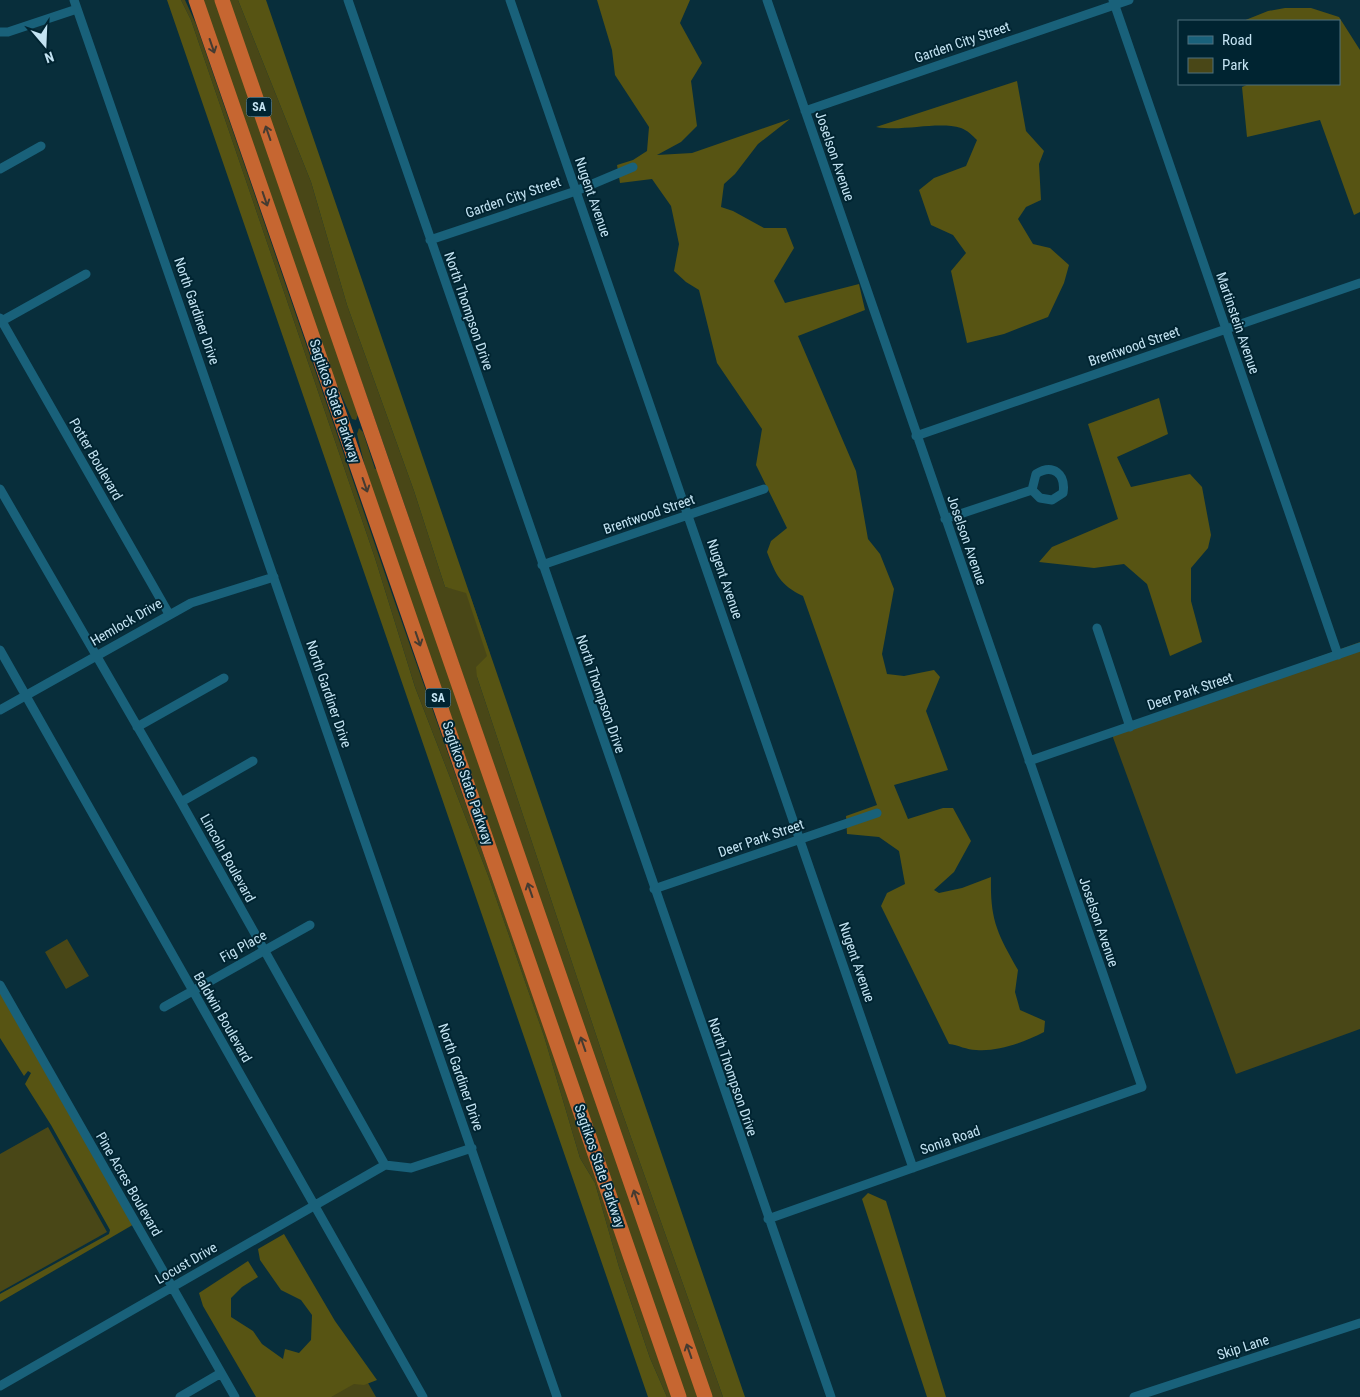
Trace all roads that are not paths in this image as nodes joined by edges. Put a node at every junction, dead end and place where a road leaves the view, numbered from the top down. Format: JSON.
{"nodes":[{"id":1,"x":196,"y":0,"type":"edge"},
{"id":2,"x":221,"y":0,"type":"edge"},
{"id":3,"x":348,"y":0,"type":"edge"},
{"id":4,"x":510,"y":0,"type":"edge"},
{"id":5,"x":767,"y":0,"type":"edge"},
{"id":6,"x":1128,"y":0,"type":"edge"},
{"id":7,"x":1114,"y":2,"type":"edge"},
{"id":8,"x":76,"y":4,"type":"edge"},
{"id":9,"x":0,"y":32,"type":"edge"},
{"id":10,"x":805,"y":111,"type":"junction"},
{"id":11,"x":41,"y":146,"type":"dead end"},
{"id":12,"x":633,"y":167,"type":"dead end"},
{"id":13,"x":0,"y":169,"type":"edge"},
{"id":14,"x":576,"y":190,"type":"junction"},
{"id":15,"x":430,"y":240,"type":"junction"},
{"id":16,"x":86,"y":274,"type":"dead end"},
{"id":17,"x":1360,"y":283,"type":"edge"},
{"id":18,"x":1,"y":321,"type":"edge"},
{"id":19,"x":1226,"y":329,"type":"junction"},
{"id":20,"x":916,"y":436,"type":"junction"},
{"id":21,"x":0,"y":489,"type":"edge"},
{"id":22,"x":764,"y":489,"type":"dead end"},
{"id":23,"x":1032,"y":490,"type":"dead end"},
{"id":24,"x":688,"y":515,"type":"junction"},
{"id":25,"x":945,"y":519,"type":"junction"},
{"id":26,"x":542,"y":565,"type":"junction"},
{"id":27,"x":274,"y":577,"type":"junction"},
{"id":28,"x":169,"y":614,"type":"junction"},
{"id":29,"x":1097,"y":628,"type":"dead end"},
{"id":30,"x":1360,"y":647,"type":"edge"},
{"id":31,"x":0,"y":650,"type":"edge"},
{"id":32,"x":1338,"y":655,"type":"junction"},
{"id":33,"x":95,"y":656,"type":"junction"},
{"id":34,"x":224,"y":678,"type":"dead end"},
{"id":35,"x":26,"y":695,"type":"junction"},
{"id":36,"x":0,"y":710,"type":"edge"},
{"id":37,"x":1130,"y":726,"type":"junction"},
{"id":38,"x":137,"y":727,"type":"junction"},
{"id":39,"x":254,"y":761,"type":"dead end"},
{"id":40,"x":1029,"y":761,"type":"junction"},
{"id":41,"x":181,"y":802,"type":"junction"},
{"id":42,"x":877,"y":814,"type":"dead end"},
{"id":43,"x":800,"y":839,"type":"junction"},
{"id":44,"x":654,"y":889,"type":"junction"},
{"id":45,"x":310,"y":925,"type":"dead end"},
{"id":46,"x":264,"y":950,"type":"junction"},
{"id":47,"x":0,"y":985,"type":"edge"},
{"id":48,"x":192,"y":991,"type":"junction"},
{"id":49,"x":164,"y":1007,"type":"dead end"},
{"id":50,"x":1142,"y":1087,"type":"joint"},
{"id":51,"x":472,"y":1148,"type":"junction"},
{"id":52,"x":385,"y":1165,"type":"junction"},
{"id":53,"x":913,"y":1168,"type":"junction"},
{"id":54,"x":315,"y":1206,"type":"junction"},
{"id":55,"x":768,"y":1219,"type":"junction"},
{"id":56,"x":172,"y":1287,"type":"junction"},
{"id":57,"x":1360,"y":1323,"type":"edge"},
{"id":58,"x":221,"y":1373,"type":"junction"},
{"id":59,"x":0,"y":1386,"type":"edge"},
{"id":60,"x":180,"y":1397,"type":"edge"},
{"id":61,"x":235,"y":1397,"type":"edge"},
{"id":62,"x":423,"y":1397,"type":"edge"},
{"id":63,"x":557,"y":1397,"type":"edge"},
{"id":64,"x":680,"y":1397,"type":"edge"},
{"id":65,"x":706,"y":1397,"type":"edge"},
{"id":66,"x":831,"y":1397,"type":"edge"},
{"id":67,"x":1134,"y":1397,"type":"edge"}],
"edges":[{"from":1,"to":64,"type":"highway","name":"Sagtikos State Parkway","number":"SA","one_way":true},
{"from":65,"to":2,"type":"highway","name":"Sagtikos State Parkway","number":"SA","one_way":true},
{"from":3,"to":15,"type":"street","name":"North Thompson Drive"},
{"from":4,"to":14,"type":"street","name":"Nugent Avenue"},
{"from":5,"to":10,"type":"street","name":"Joselson Avenue"},
{"from":6,"to":7,"type":"street","name":"Garden City Street"},
{"from":7,"to":10,"type":"street","name":"Garden City Street"},
{"from":7,"to":19,"type":"street","name":"Martinstein Avenue"},
{"from":8,"to":9,"type":"street"},
{"from":8,"to":27,"type":"street","name":"North Gardiner Drive"},
{"from":10,"to":20,"type":"street","name":"Joselson Avenue"},
{"from":11,"to":13,"type":"street"},
{"from":12,"to":14,"type":"street","name":"Garden City Street"},
{"from":14,"to":15,"type":"street","name":"Garden City Street"},
{"from":14,"to":24,"type":"street","name":"Nugent Avenue"},
{"from":15,"to":26,"type":"street","name":"North Thompson Drive"},
{"from":16,"to":18,"type":"street"},
{"from":17,"to":19,"type":"street","name":"Brentwood Street"},
{"from":18,"to":28,"type":"street","name":"Potter Boulevard"},
{"from":19,"to":20,"type":"street","name":"Brentwood Street"},
{"from":19,"to":32,"type":"street","name":"Martinstein Avenue"},
{"from":20,"to":25,"type":"street","name":"Joselson Avenue"},
{"from":21,"to":33,"type":"street","name":"Lincoln Boulevard"},
{"from":22,"to":24,"type":"street","name":"Brentwood Street"},
{"from":23,"to":25,"type":"street"},
{"from":24,"to":26,"type":"street","name":"Brentwood Street"},
{"from":24,"to":43,"type":"street","name":"Nugent Avenue"},
{"from":25,"to":40,"type":"street","name":"Joselson Avenue"},
{"from":26,"to":44,"type":"street","name":"North Thompson Drive"},
{"from":27,"to":28,"type":"street","name":"Hemlock Drive"},
{"from":27,"to":51,"type":"street","name":"North Gardiner Drive"},
{"from":28,"to":33,"type":"street","name":"Hemlock Drive"},
{"from":29,"to":37,"type":"street"},
{"from":30,"to":32,"type":"street","name":"Deer Park Street"},
{"from":31,"to":35,"type":"street","name":"Baldwin Boulevard"},
{"from":32,"to":37,"type":"street","name":"Deer Park Street"},
{"from":33,"to":35,"type":"street","name":"Hemlock Drive"},
{"from":33,"to":38,"type":"street","name":"Lincoln Boulevard"},
{"from":34,"to":38,"type":"street"},
{"from":35,"to":36,"type":"street","name":"Hemlock Drive"},
{"from":35,"to":48,"type":"street","name":"Baldwin Boulevard"},
{"from":37,"to":40,"type":"street","name":"Deer Park Street"},
{"from":38,"to":41,"type":"street","name":"Lincoln Boulevard"},
{"from":39,"to":41,"type":"street"},
{"from":40,"to":50,"type":"street","name":"Joselson Avenue"},
{"from":41,"to":46,"type":"street","name":"Lincoln Boulevard"},
{"from":42,"to":43,"type":"street","name":"Deer Park Street"},
{"from":43,"to":44,"type":"street","name":"Deer Park Street"},
{"from":43,"to":53,"type":"street","name":"Nugent Avenue"},
{"from":44,"to":55,"type":"street","name":"North Thompson Drive"},
{"from":45,"to":46,"type":"street","name":"Fig Place"},
{"from":46,"to":48,"type":"street","name":"Fig Place"},
{"from":46,"to":52,"type":"street","name":"Lincoln Boulevard"},
{"from":47,"to":56,"type":"street","name":"Pine Acres Boulevard"},
{"from":48,"to":49,"type":"street","name":"Fig Place"},
{"from":48,"to":54,"type":"street","name":"Baldwin Boulevard"},
{"from":50,"to":53,"type":"street","name":"Sonia Road"},
{"from":51,"to":52,"type":"street"},
{"from":51,"to":63,"type":"street","name":"North Gardiner Drive"},
{"from":52,"to":54,"type":"street","name":"Locust Drive"},
{"from":53,"to":55,"type":"street","name":"Sonia Road"},
{"from":54,"to":56,"type":"street","name":"Locust Drive"},
{"from":54,"to":62,"type":"street","name":"Baldwin Boulevard"},
{"from":55,"to":66,"type":"street","name":"North Thompson Drive"},
{"from":56,"to":58,"type":"street","name":"Pine Acres Boulevard"},
{"from":56,"to":59,"type":"street","name":"Locust Drive"},
{"from":57,"to":67,"type":"street","name":"Skip Lane"},
{"from":58,"to":60,"type":"street"},
{"from":58,"to":61,"type":"street","name":"Pine Acres Boulevard"}]}
